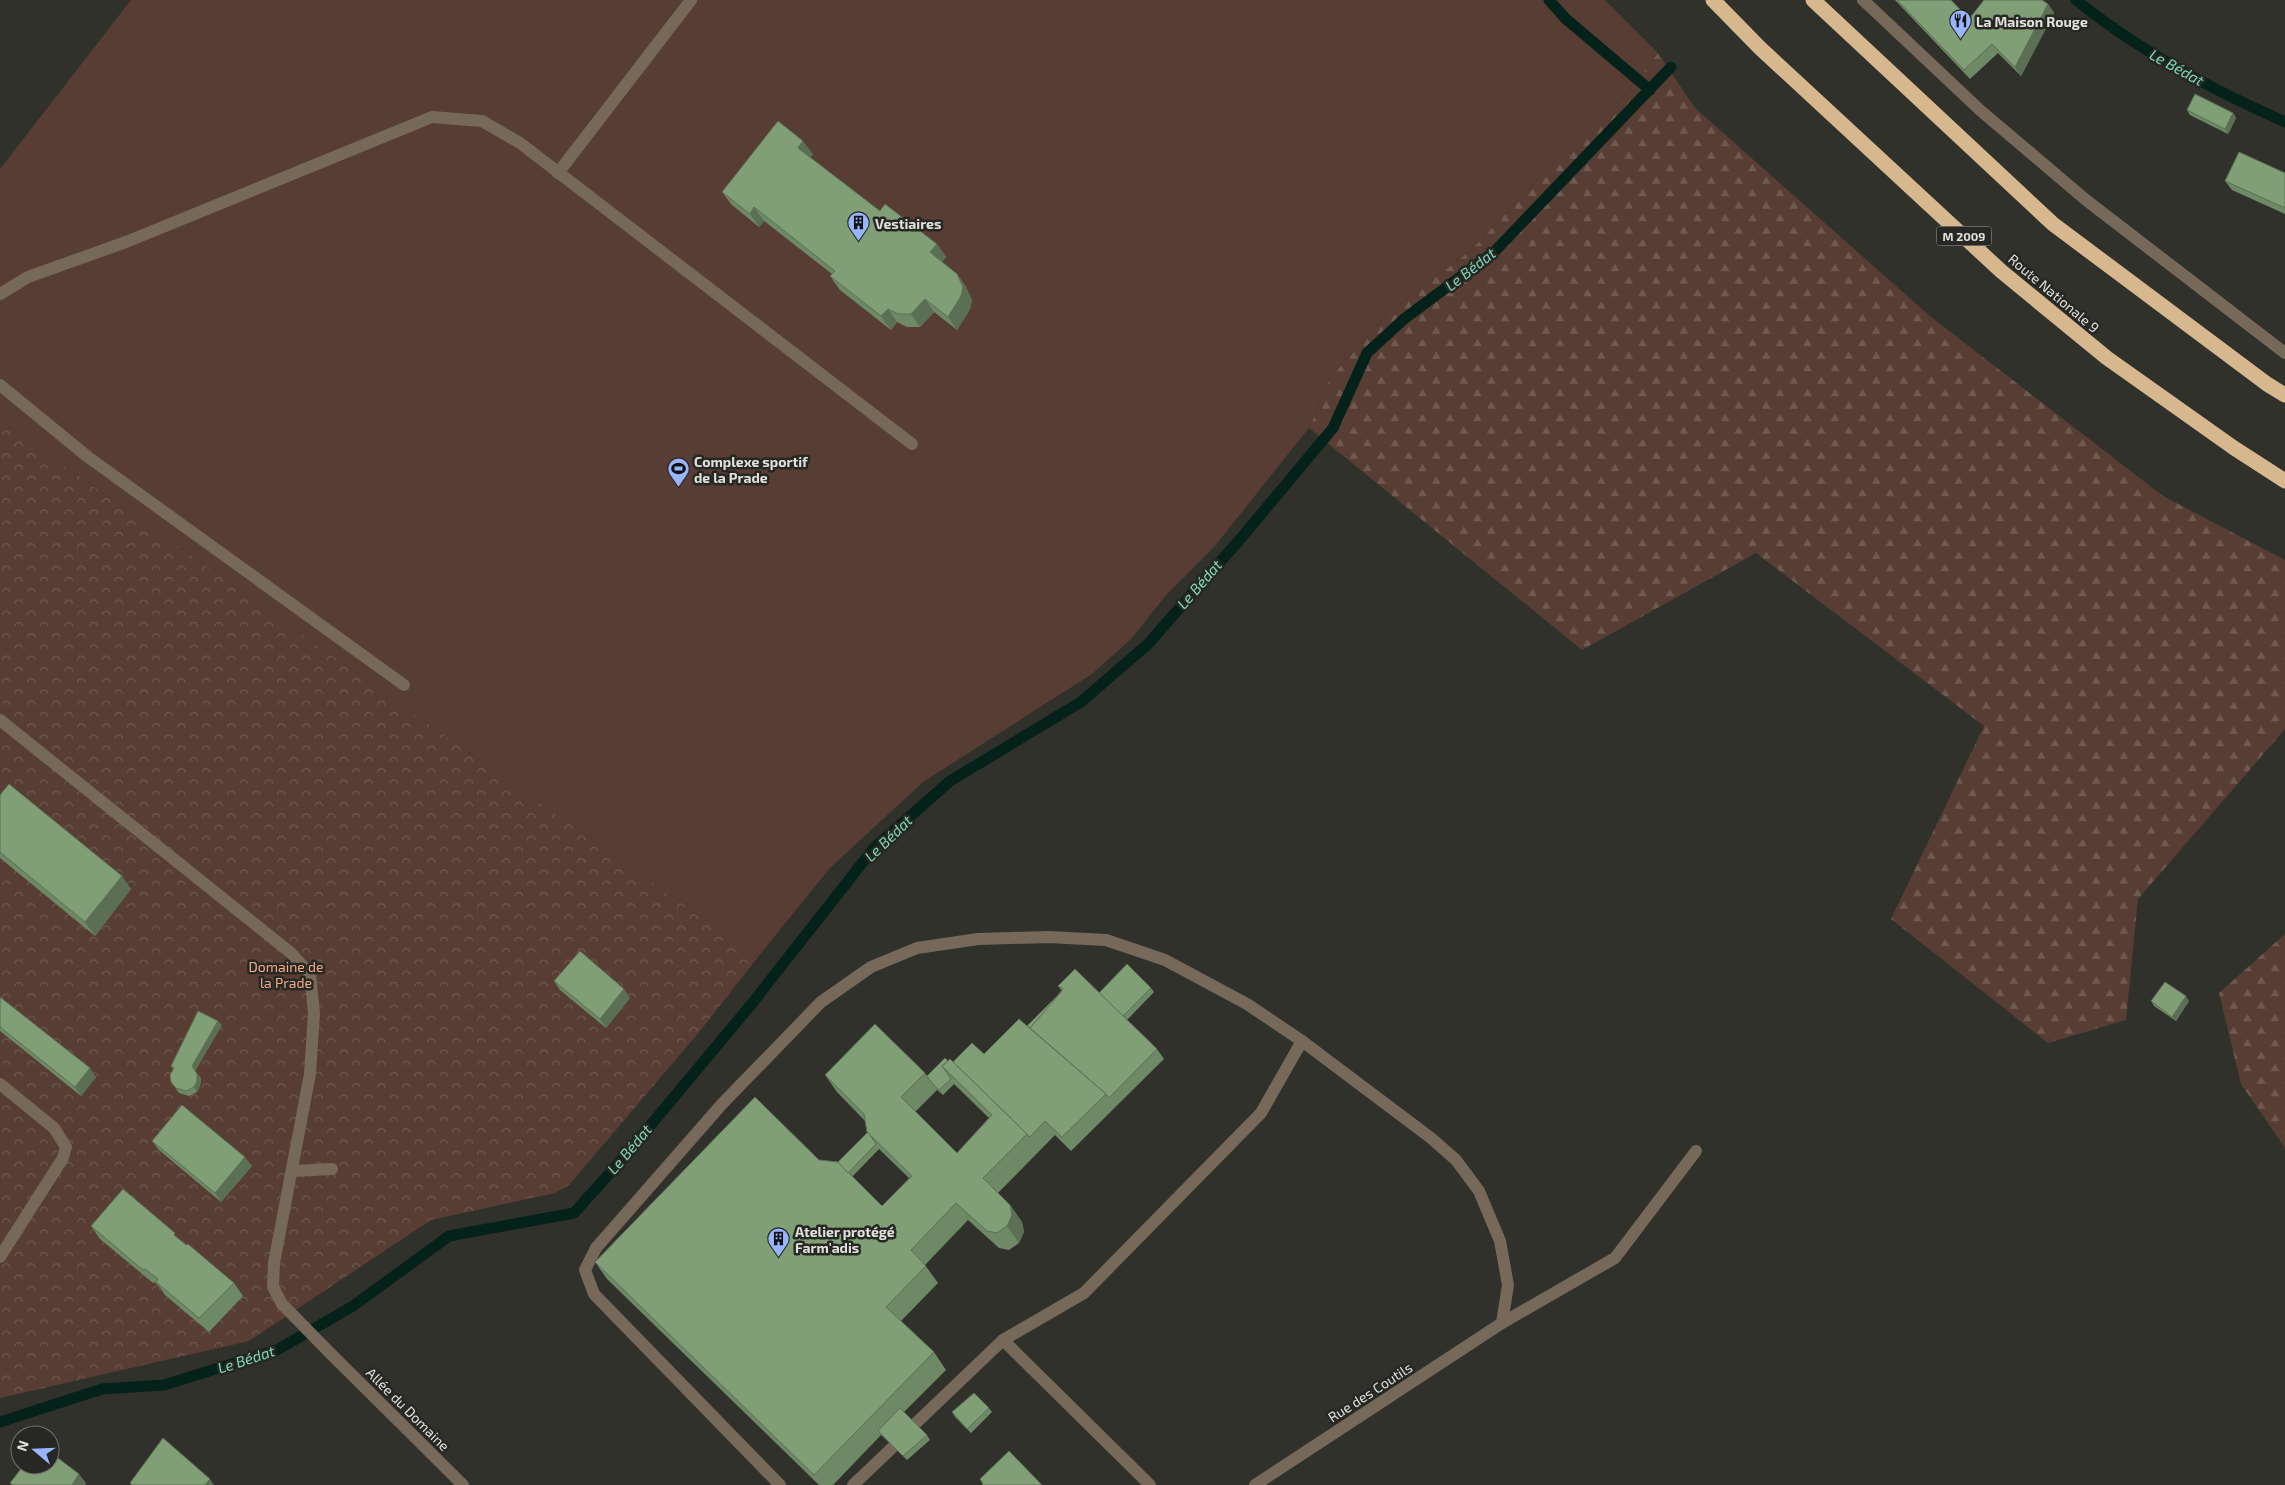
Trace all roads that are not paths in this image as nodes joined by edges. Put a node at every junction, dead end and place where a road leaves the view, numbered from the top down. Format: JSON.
{"nodes":[{"id":1,"x":691,"y":0,"type":"edge"},
{"id":2,"x":1713,"y":0,"type":"edge"},
{"id":3,"x":1813,"y":0,"type":"edge"},
{"id":4,"x":1863,"y":0,"type":"edge"},
{"id":5,"x":558,"y":173,"type":"junction"},
{"id":6,"x":0,"y":294,"type":"edge"},
{"id":7,"x":2285,"y":353,"type":"edge"},
{"id":8,"x":0,"y":385,"type":"edge"},
{"id":9,"x":2285,"y":395,"type":"edge"},
{"id":10,"x":912,"y":444,"type":"dead end"},
{"id":11,"x":2285,"y":481,"type":"edge"},
{"id":12,"x":404,"y":685,"type":"dead end"},
{"id":13,"x":2,"y":725,"type":"edge"},
{"id":14,"x":1302,"y":1042,"type":"junction"},
{"id":15,"x":0,"y":1084,"type":"edge"},
{"id":16,"x":1696,"y":1151,"type":"dead end"},
{"id":17,"x":332,"y":1169,"type":"dead end"},
{"id":18,"x":293,"y":1171,"type":"junction"},
{"id":19,"x":0,"y":1257,"type":"edge"},
{"id":20,"x":1502,"y":1324,"type":"junction"},
{"id":21,"x":1003,"y":1340,"type":"junction"},
{"id":22,"x":915,"y":1424,"type":"edge"},
{"id":23,"x":893,"y":1447,"type":"edge"},
{"id":24,"x":463,"y":1485,"type":"edge"},
{"id":25,"x":780,"y":1485,"type":"edge"},
{"id":26,"x":853,"y":1485,"type":"edge"},
{"id":27,"x":1150,"y":1485,"type":"edge"},
{"id":28,"x":1256,"y":1485,"type":"edge"}],
"edges":[{"from":1,"to":5,"type":"street"},
{"from":2,"to":11,"type":"highway","name":"Route Nationale 9","number":"M 2009"},
{"from":3,"to":9,"type":"highway"},
{"from":4,"to":7,"type":"street"},
{"from":5,"to":6,"type":"street"},
{"from":5,"to":10,"type":"street"},
{"from":8,"to":12,"type":"street"},
{"from":13,"to":18,"type":"street","name":"Allée du Domaine"},
{"from":14,"to":20,"type":"street"},
{"from":14,"to":21,"type":"street"},
{"from":14,"to":25,"type":"street"},
{"from":15,"to":19,"type":"street"},
{"from":16,"to":20,"type":"street","name":"Rue des Coutils"},
{"from":17,"to":18,"type":"street"},
{"from":18,"to":24,"type":"street","name":"Allée du Domaine"},
{"from":20,"to":28,"type":"street","name":"Rue des Coutils"},
{"from":21,"to":22,"type":"street"},
{"from":21,"to":27,"type":"street"},
{"from":23,"to":26,"type":"street"}]}
